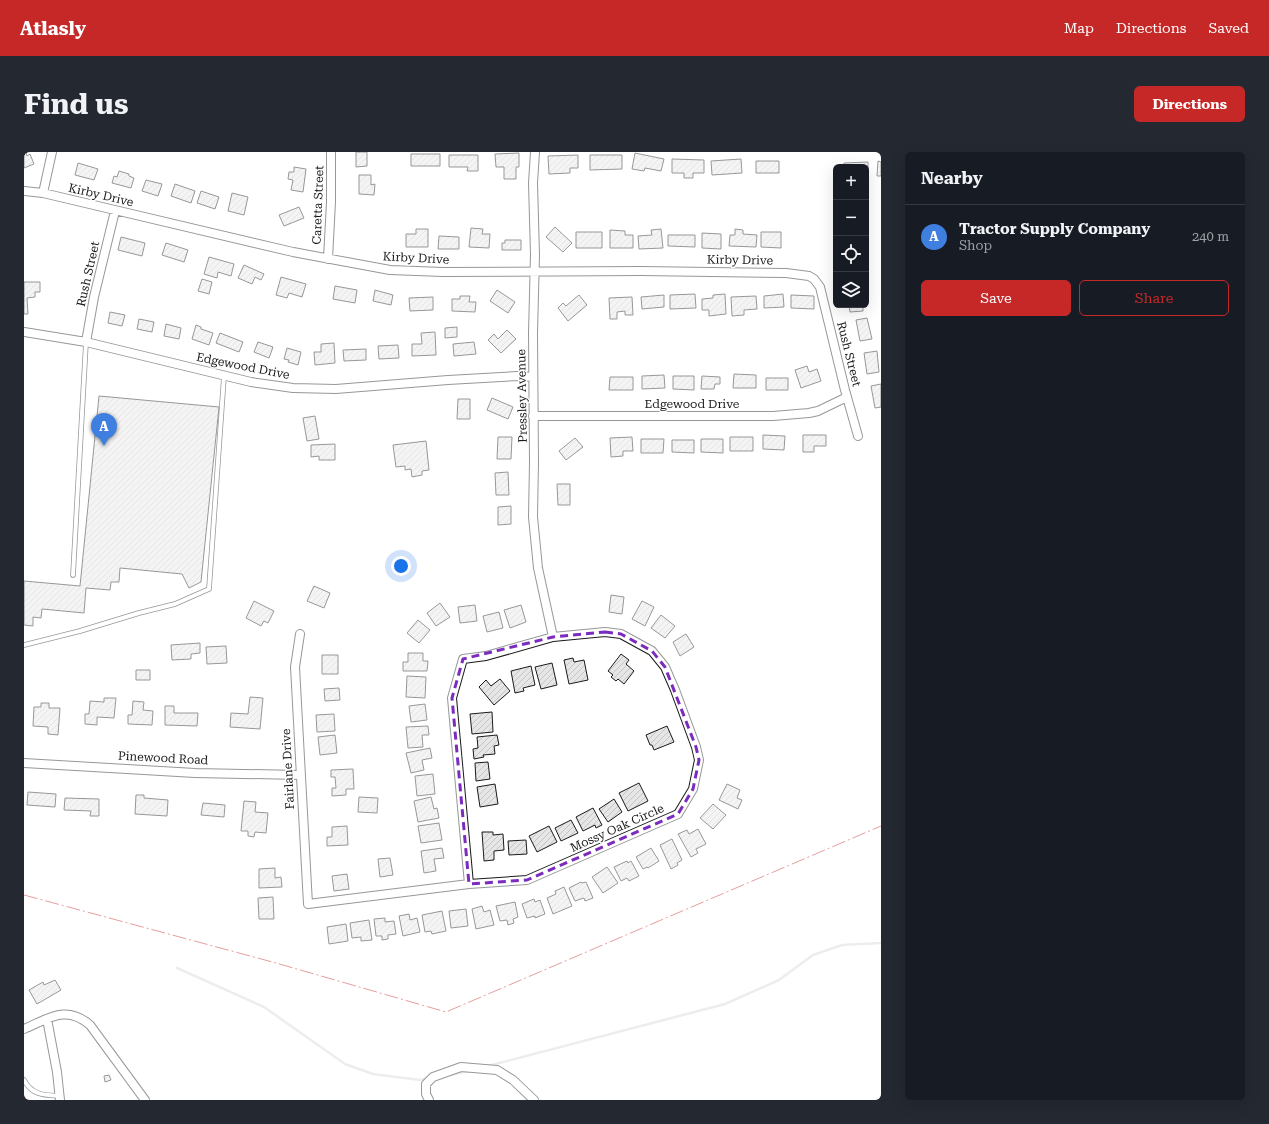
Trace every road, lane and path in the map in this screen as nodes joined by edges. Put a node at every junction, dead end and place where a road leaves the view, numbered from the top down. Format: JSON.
{"nodes":[{"id":1,"x":52,"y":152,"type":"edge"},
{"id":2,"x":331,"y":152,"type":"edge"},
{"id":3,"x":534,"y":152,"type":"edge"},
{"id":4,"x":24,"y":191,"type":"edge"},
{"id":5,"x":43,"y":193,"type":"junction"},
{"id":6,"x":115,"y":211,"type":"junction"},
{"id":7,"x":328,"y":259,"type":"junction"},
{"id":8,"x":534,"y":272,"type":"junction"},
{"id":9,"x":814,"y":279,"type":"joint"},
{"id":10,"x":24,"y":332,"type":"edge"},
{"id":11,"x":86,"y":342,"type":"junction"},
{"id":12,"x":224,"y":375,"type":"junction"},
{"id":13,"x":533,"y":377,"type":"junction"},
{"id":14,"x":847,"y":397,"type":"junction"},
{"id":15,"x":533,"y":416,"type":"junction"},
{"id":16,"x":858,"y":436,"type":"dead end"},
{"id":17,"x":73,"y":575,"type":"dead end"},
{"id":18,"x":300,"y":634,"type":"dead end"},
{"id":19,"x":553,"y":637,"type":"junction"},
{"id":20,"x":24,"y":645,"type":"edge"},
{"id":21,"x":24,"y":763,"type":"edge"},
{"id":22,"x":300,"y":775,"type":"junction"},
{"id":23,"x":469,"y":884,"type":"junction"},
{"id":24,"x":308,"y":904,"type":"joint"},
{"id":25,"x":48,"y":1019,"type":"junction"},
{"id":26,"x":24,"y":1029,"type":"edge"},
{"id":27,"x":24,"y":1080,"type":"edge"},
{"id":28,"x":59,"y":1098,"type":"edge"},
{"id":29,"x":145,"y":1100,"type":"edge"},
{"id":30,"x":429,"y":1100,"type":"edge"},
{"id":31,"x":534,"y":1100,"type":"edge"}],
"edges":[{"from":1,"to":5,"type":"street"},
{"from":2,"to":7,"type":"street","name":"Caretta Street"},
{"from":3,"to":8,"type":"street","name":"Pressley Avenue"},
{"from":4,"to":5,"type":"street","name":"Kirby Drive"},
{"from":5,"to":6,"type":"street","name":"Kirby Drive"},
{"from":6,"to":7,"type":"street","name":"Kirby Drive"},
{"from":6,"to":11,"type":"street","name":"Rush Street"},
{"from":7,"to":8,"type":"street","name":"Kirby Drive"},
{"from":8,"to":9,"type":"street","name":"Kirby Drive"},
{"from":8,"to":13,"type":"street","name":"Pressley Avenue"},
{"from":9,"to":14,"type":"street","name":"Rush Street"},
{"from":10,"to":11,"type":"street","name":"Edgewood Drive"},
{"from":11,"to":12,"type":"street","name":"Edgewood Drive"},
{"from":11,"to":17,"type":"lane"},
{"from":12,"to":13,"type":"street","name":"Edgewood Drive"},
{"from":12,"to":20,"type":"lane"},
{"from":13,"to":15,"type":"street","name":"Pressley Avenue"},
{"from":14,"to":15,"type":"street","name":"Edgewood Drive"},
{"from":14,"to":16,"type":"street","name":"Rush Street"},
{"from":15,"to":19,"type":"street","name":"Pressley Avenue"},
{"from":18,"to":22,"type":"street","name":"Fairlane Drive"},
{"from":19,"to":23,"type":"street","name":"Mossy Oak Circle"},
{"from":19,"to":23,"type":"street","name":"Mossy Oak Circle"},
{"from":21,"to":22,"type":"street","name":"Pinewood Road"},
{"from":22,"to":24,"type":"street","name":"Fairlane Drive"},
{"from":23,"to":24,"type":"street","name":"Mossy Oak Circle"},
{"from":25,"to":26,"type":"street"},
{"from":25,"to":28,"type":"street"},
{"from":25,"to":29,"type":"street"},
{"from":27,"to":28,"type":"lane"},
{"from":30,"to":31,"type":"street"}]}
